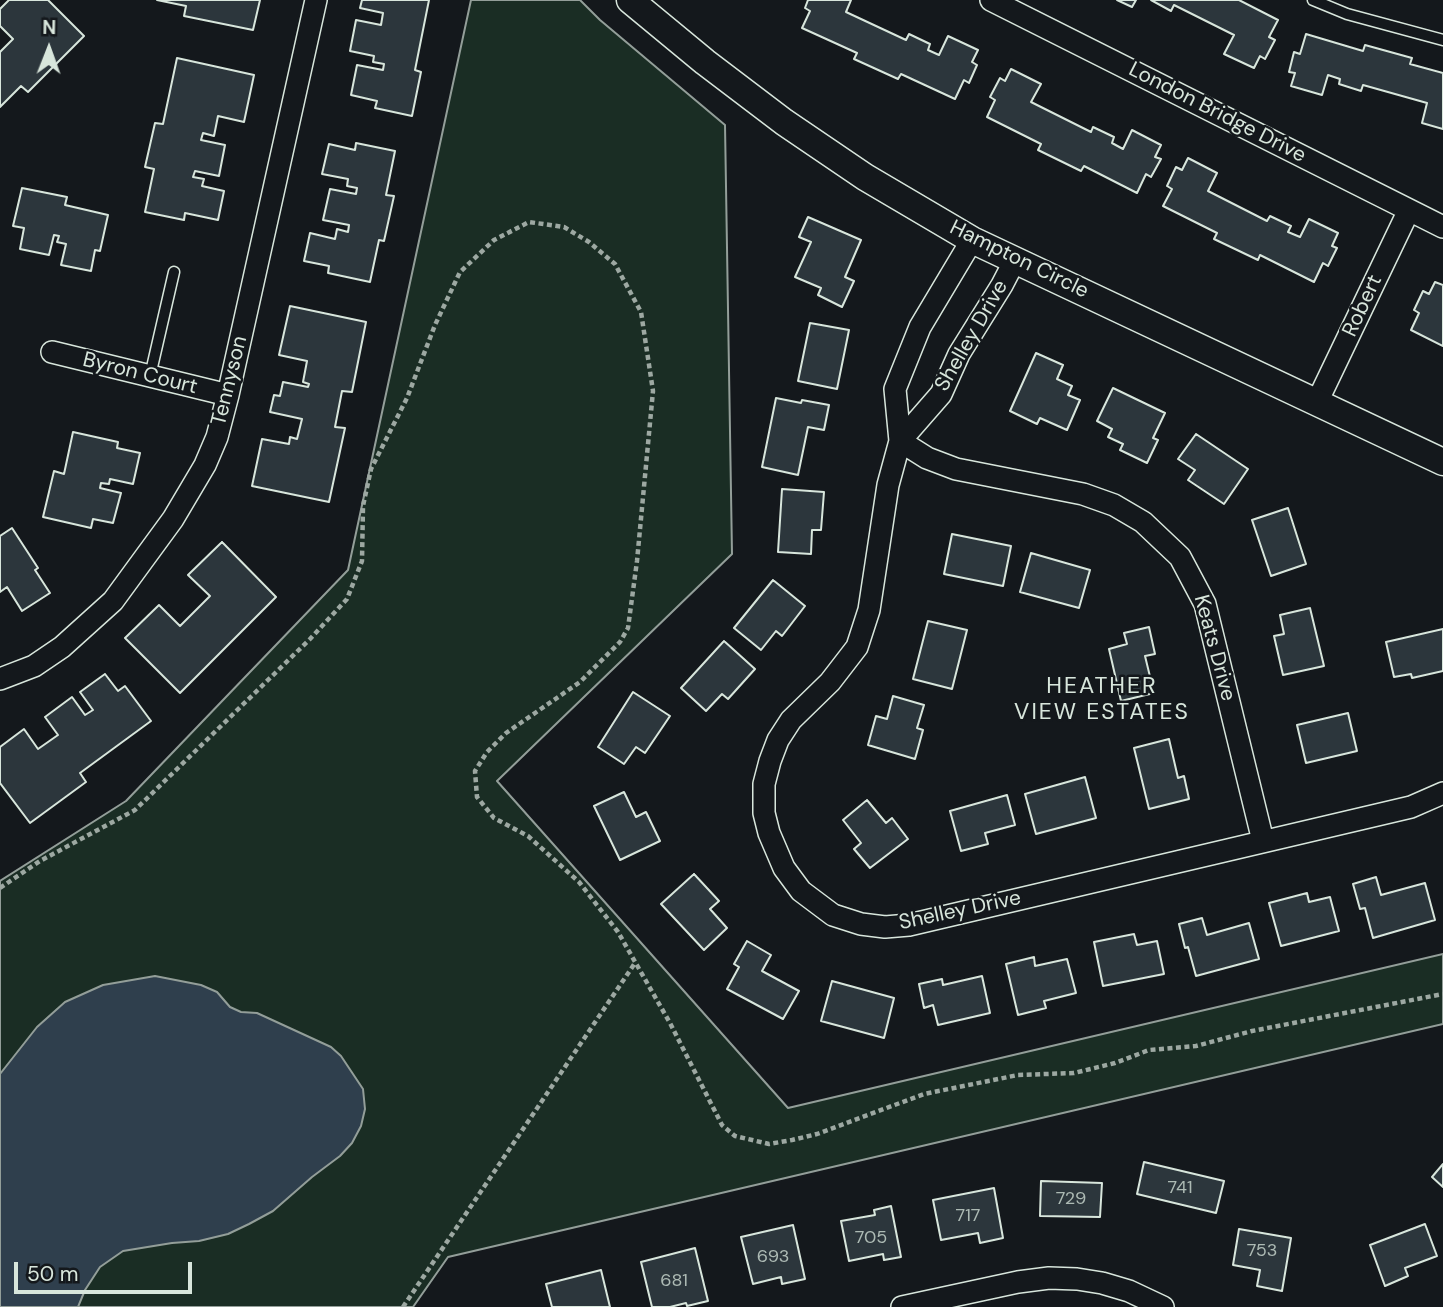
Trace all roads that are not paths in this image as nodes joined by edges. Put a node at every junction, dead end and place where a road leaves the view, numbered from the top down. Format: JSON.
{"nodes":[{"id":1,"x":316,"y":0,"type":"edge"},
{"id":2,"x":630,"y":0,"type":"edge"},
{"id":3,"x":990,"y":0,"type":"edge"},
{"id":4,"x":1313,"y":0,"type":"edge"},
{"id":5,"x":1443,"y":40,"type":"edge"},
{"id":6,"x":1409,"y":210,"type":"junction"},
{"id":7,"x":1443,"y":227,"type":"edge"},
{"id":8,"x":972,"y":240,"type":"junction"},
{"id":9,"x":1015,"y":260,"type":"junction"},
{"id":10,"x":174,"y":272,"type":"dead end"},
{"id":11,"x":52,"y":352,"type":"dead end"},
{"id":12,"x":150,"y":376,"type":"junction"},
{"id":13,"x":229,"y":396,"type":"junction"},
{"id":14,"x":1317,"y":402,"type":"junction"},
{"id":15,"x":900,"y":440,"type":"junction"},
{"id":16,"x":1443,"y":462,"type":"edge"},
{"id":17,"x":0,"y":679,"type":"edge"},
{"id":18,"x":1443,"y":793,"type":"edge"},
{"id":19,"x":1263,"y":841,"type":"junction"},
{"id":20,"x":902,"y":1307,"type":"edge"},
{"id":21,"x":1163,"y":1307,"type":"edge"}],
"edges":[{"from":1,"to":13,"type":"street","name":"Tennyson"},
{"from":2,"to":8,"type":"street","name":"Hampton Circle"},
{"from":3,"to":6,"type":"street","name":"London Bridge Drive"},
{"from":4,"to":5,"type":"lane"},
{"from":6,"to":7,"type":"street","name":"London Bridge Drive"},
{"from":6,"to":14,"type":"street","name":"Robert"},
{"from":8,"to":9,"type":"street","name":"Hampton Circle"},
{"from":8,"to":15,"type":"street","name":"Shelley Drive"},
{"from":9,"to":14,"type":"street","name":"Hampton Circle"},
{"from":9,"to":15,"type":"street","name":"Shelley Drive"},
{"from":10,"to":12,"type":"lane"},
{"from":11,"to":12,"type":"street","name":"Byron Court"},
{"from":12,"to":13,"type":"street","name":"Byron Court"},
{"from":13,"to":17,"type":"street","name":"Tennyson"},
{"from":14,"to":16,"type":"street","name":"Hampton Circle"},
{"from":15,"to":19,"type":"street","name":"Keats Drive"},
{"from":15,"to":19,"type":"street","name":"Shelley Drive"},
{"from":18,"to":19,"type":"street","name":"Shelley Drive"},
{"from":20,"to":21,"type":"street"}]}
